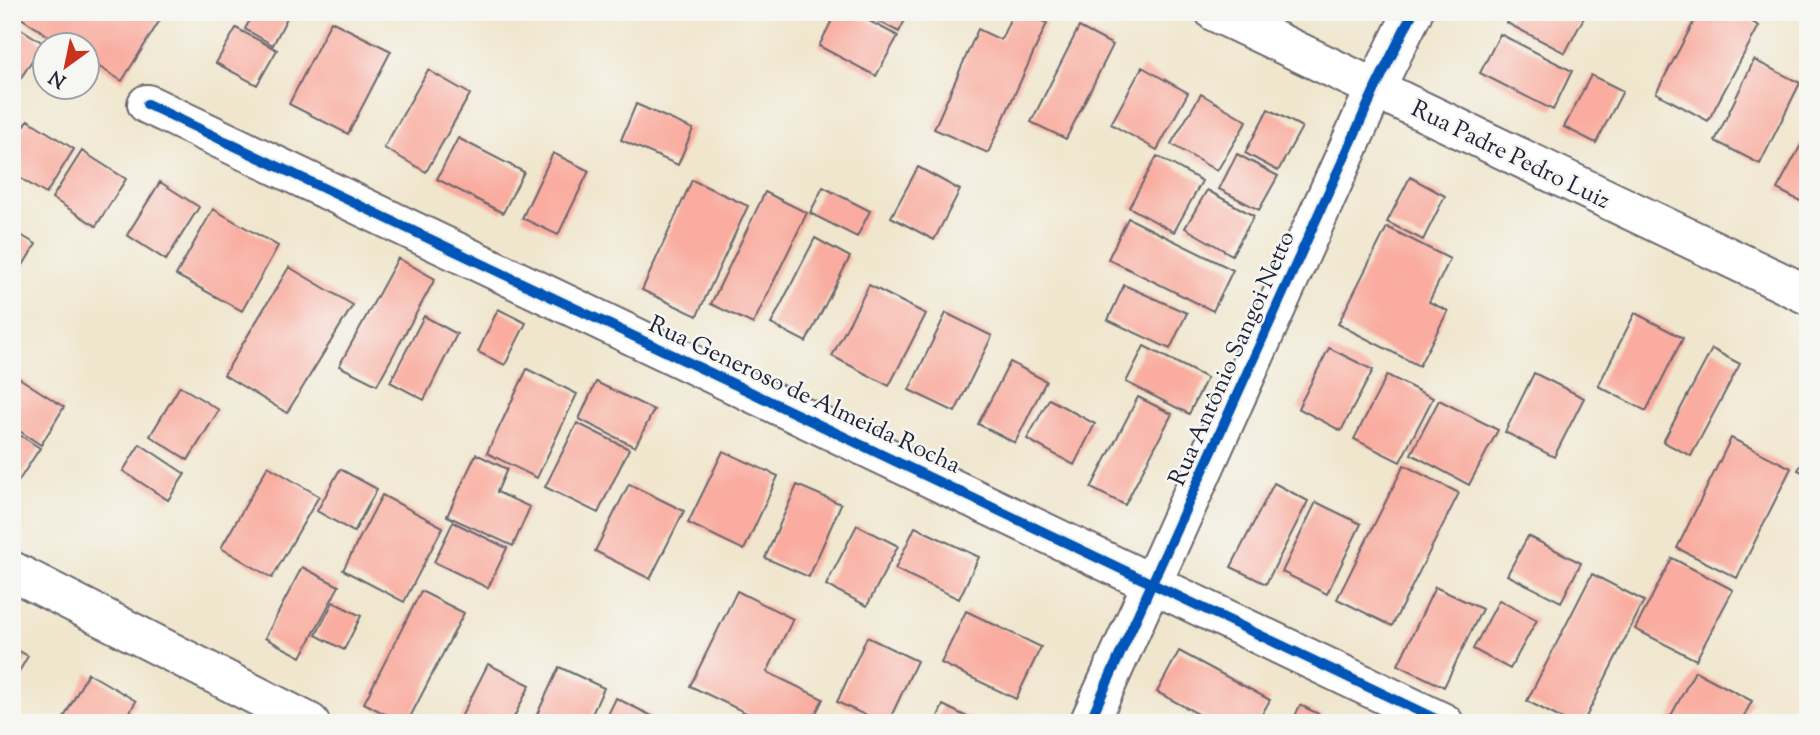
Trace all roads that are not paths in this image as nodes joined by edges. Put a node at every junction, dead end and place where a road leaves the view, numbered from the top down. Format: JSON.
{"nodes":[{"id":1,"x":1215,"y":12,"type":"edge"},
{"id":2,"x":1413,"y":12,"type":"edge"},
{"id":3,"x":1375,"y":89,"type":"junction"},
{"id":4,"x":147,"y":104,"type":"dead end"},
{"id":5,"x":1808,"y":295,"type":"edge"},
{"id":6,"x":12,"y":571,"type":"edge"},
{"id":7,"x":1152,"y":583,"type":"junction"},
{"id":8,"x":310,"y":723,"type":"edge"},
{"id":9,"x":1089,"y":723,"type":"edge"},
{"id":10,"x":1444,"y":723,"type":"edge"}],
"edges":[{"from":1,"to":3,"type":"street","name":"Rua Padre Pedro Luiz"},
{"from":2,"to":3,"type":"street","name":"Rua Antônio Sangoi Netto"},
{"from":3,"to":5,"type":"street","name":"Rua Padre Pedro Luiz"},
{"from":3,"to":7,"type":"street","name":"Rua Antônio Sangoi Netto"},
{"from":4,"to":7,"type":"street","name":"Rua Generoso de Almeida Rocha"},
{"from":6,"to":8,"type":"street"},
{"from":7,"to":9,"type":"street","name":"Rua Antônio Sangoi Netto"},
{"from":7,"to":10,"type":"street","name":"Rua Generoso de Almeida Rocha"}]}
